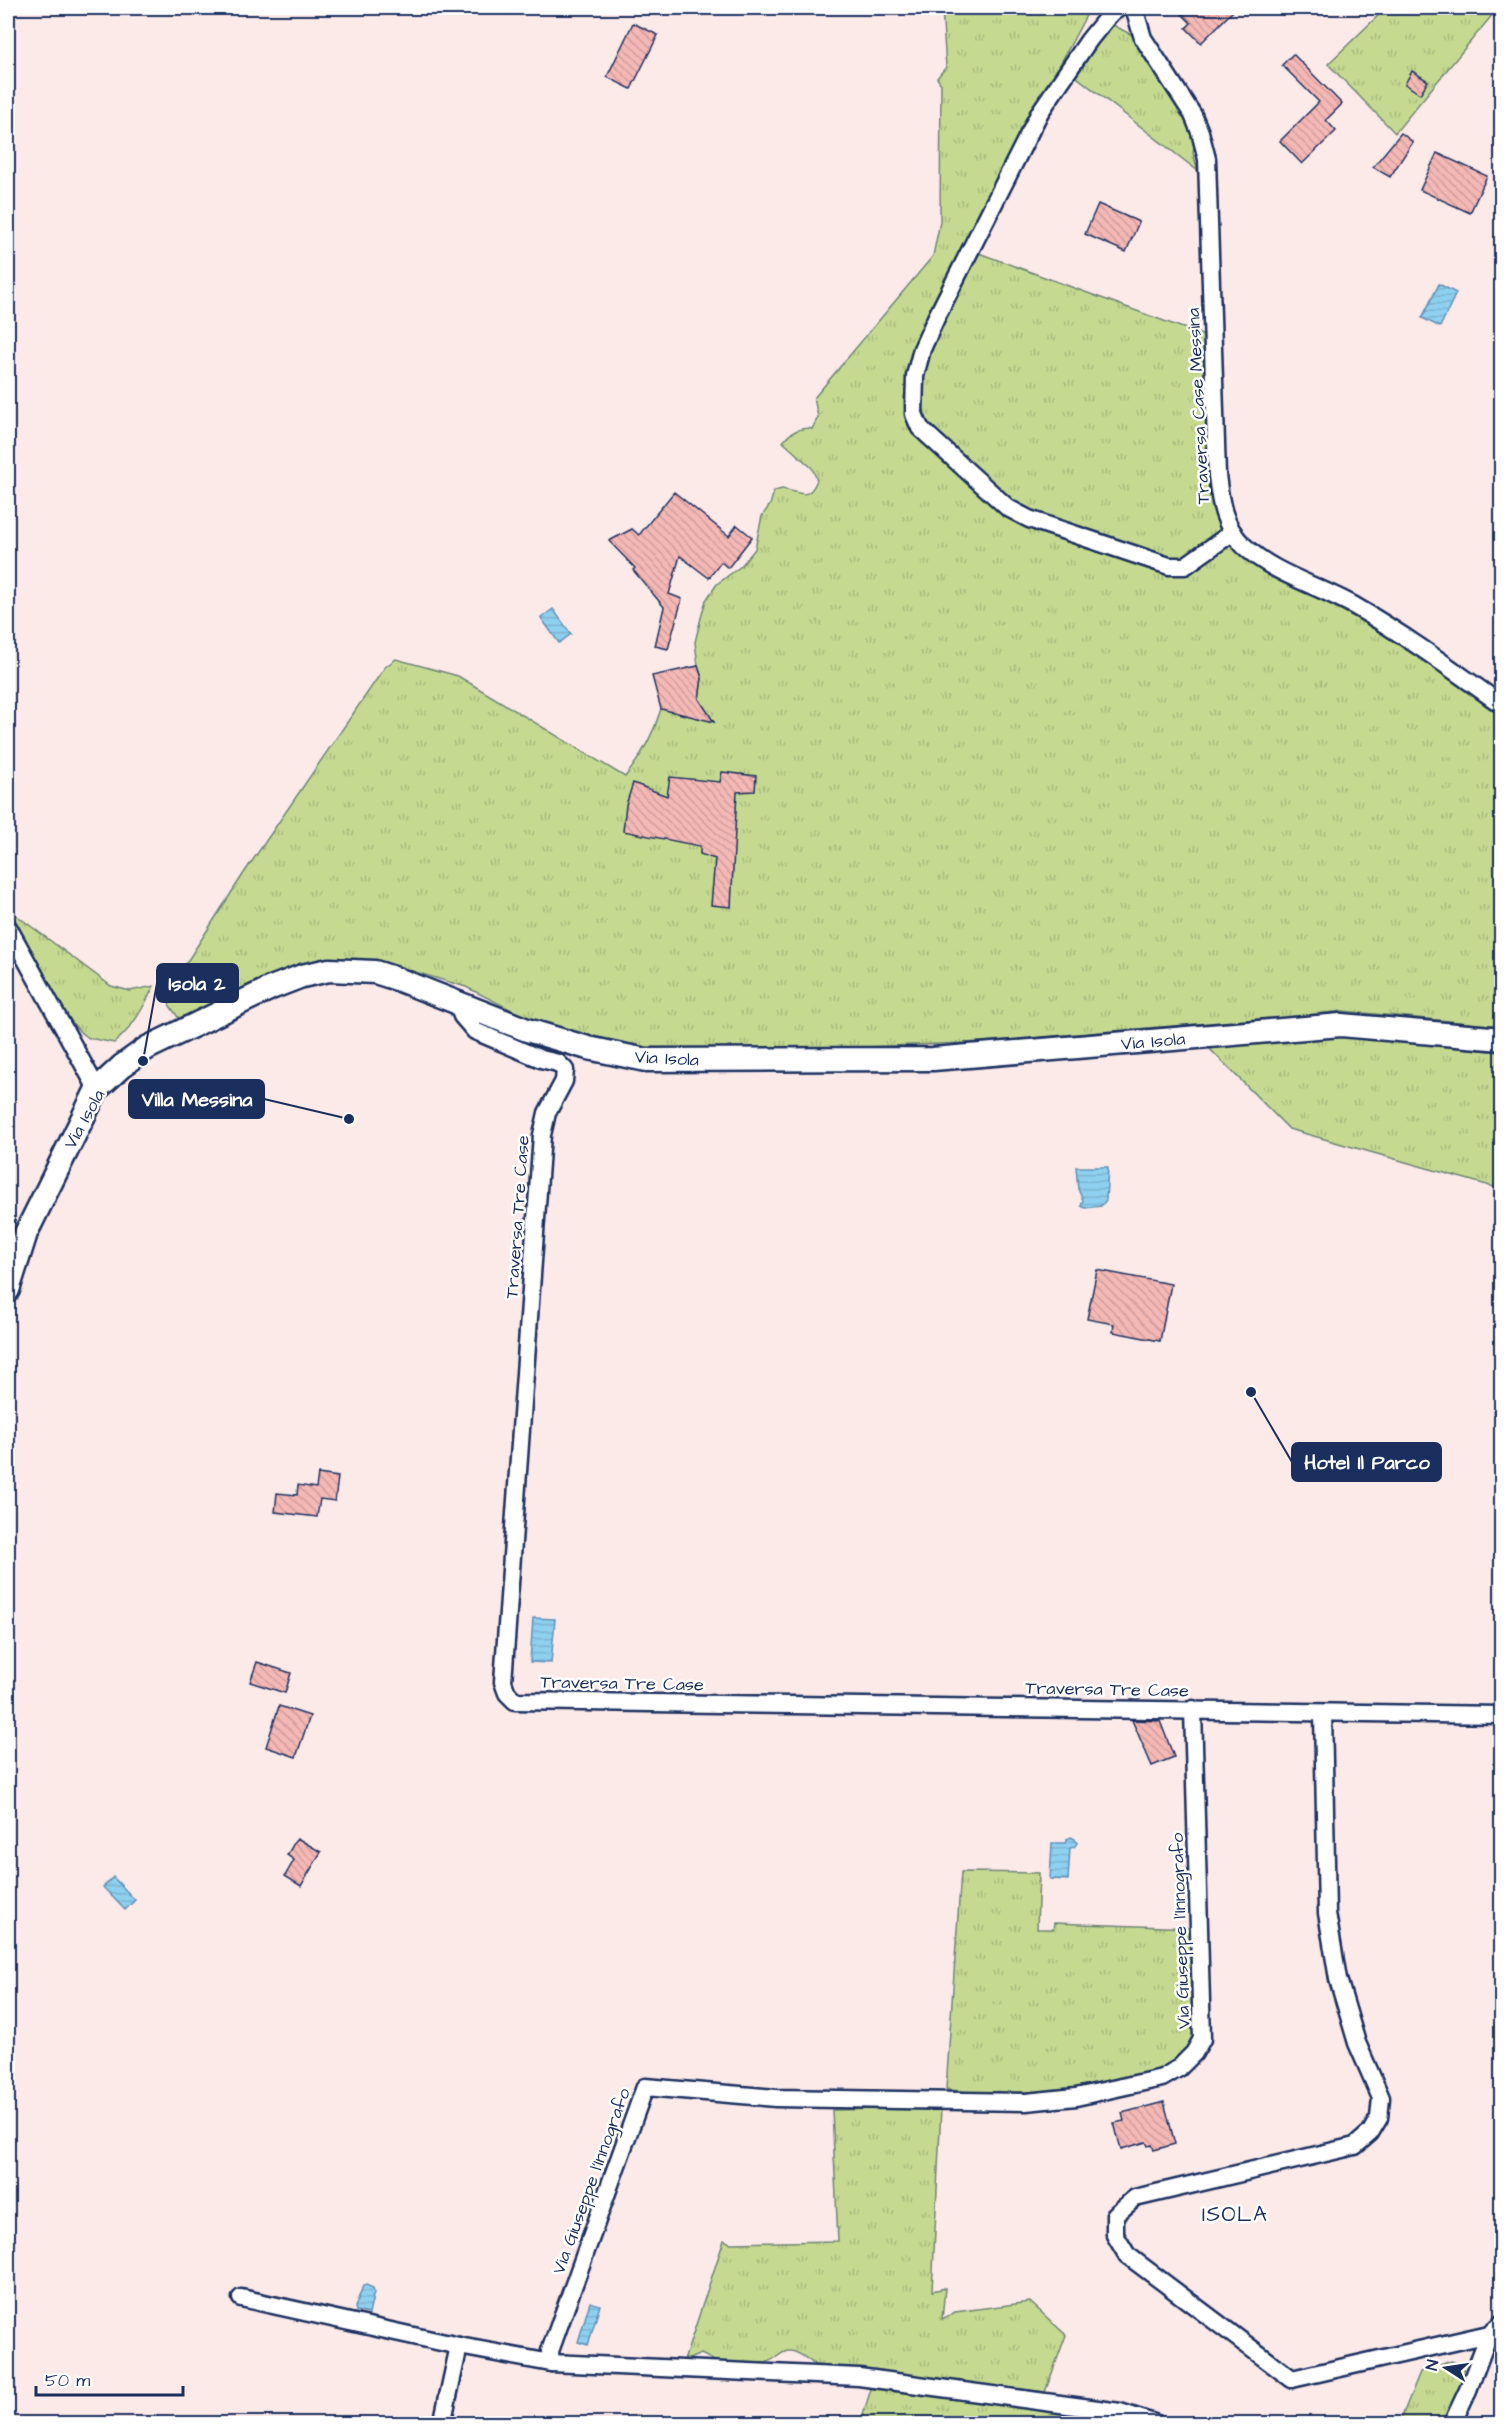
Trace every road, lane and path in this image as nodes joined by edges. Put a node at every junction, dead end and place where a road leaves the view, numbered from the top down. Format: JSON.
{"nodes":[{"id":1,"x":1119,"y":8,"type":"edge"},
{"id":2,"x":1134,"y":8,"type":"edge"},
{"id":3,"x":1233,"y":532,"type":"junction"},
{"id":4,"x":1502,"y":705,"type":"edge"},
{"id":5,"x":8,"y":927,"type":"edge"},
{"id":6,"x":457,"y":1003,"type":"junction"},
{"id":7,"x":1502,"y":1039,"type":"edge"},
{"id":8,"x":97,"y":1089,"type":"junction"},
{"id":9,"x":8,"y":1290,"type":"edge"},
{"id":10,"x":1193,"y":1709,"type":"junction"},
{"id":11,"x":1323,"y":1713,"type":"junction"},
{"id":12,"x":1502,"y":1715,"type":"edge"},
{"id":13,"x":241,"y":2298,"type":"dead end"},
{"id":14,"x":1495,"y":2329,"type":"edge"},
{"id":15,"x":459,"y":2346,"type":"junction"},
{"id":16,"x":551,"y":2363,"type":"junction"},
{"id":17,"x":442,"y":2424,"type":"edge"},
{"id":18,"x":1157,"y":2424,"type":"edge"},
{"id":19,"x":1452,"y":2424,"type":"edge"}],
"edges":[{"from":1,"to":3,"type":"street"},
{"from":2,"to":3,"type":"street","name":"Traversa Case Messina"},
{"from":3,"to":4,"type":"street","name":"Traversa Case Messina"},
{"from":5,"to":8,"type":"street"},
{"from":6,"to":7,"type":"street","name":"Via Isola"},
{"from":6,"to":8,"type":"street","name":"Via Isola"},
{"from":6,"to":10,"type":"street","name":"Traversa Tre Case"},
{"from":8,"to":9,"type":"street","name":"Via Isola"},
{"from":10,"to":11,"type":"street","name":"Traversa Tre Case"},
{"from":10,"to":16,"type":"street","name":"Via Giuseppe l'Innografo"},
{"from":11,"to":12,"type":"street","name":"Traversa Tre Case"},
{"from":11,"to":14,"type":"street"},
{"from":13,"to":15,"type":"street"},
{"from":14,"to":19,"type":"street"},
{"from":15,"to":16,"type":"street"},
{"from":15,"to":17,"type":"street"},
{"from":16,"to":18,"type":"street"}]}
